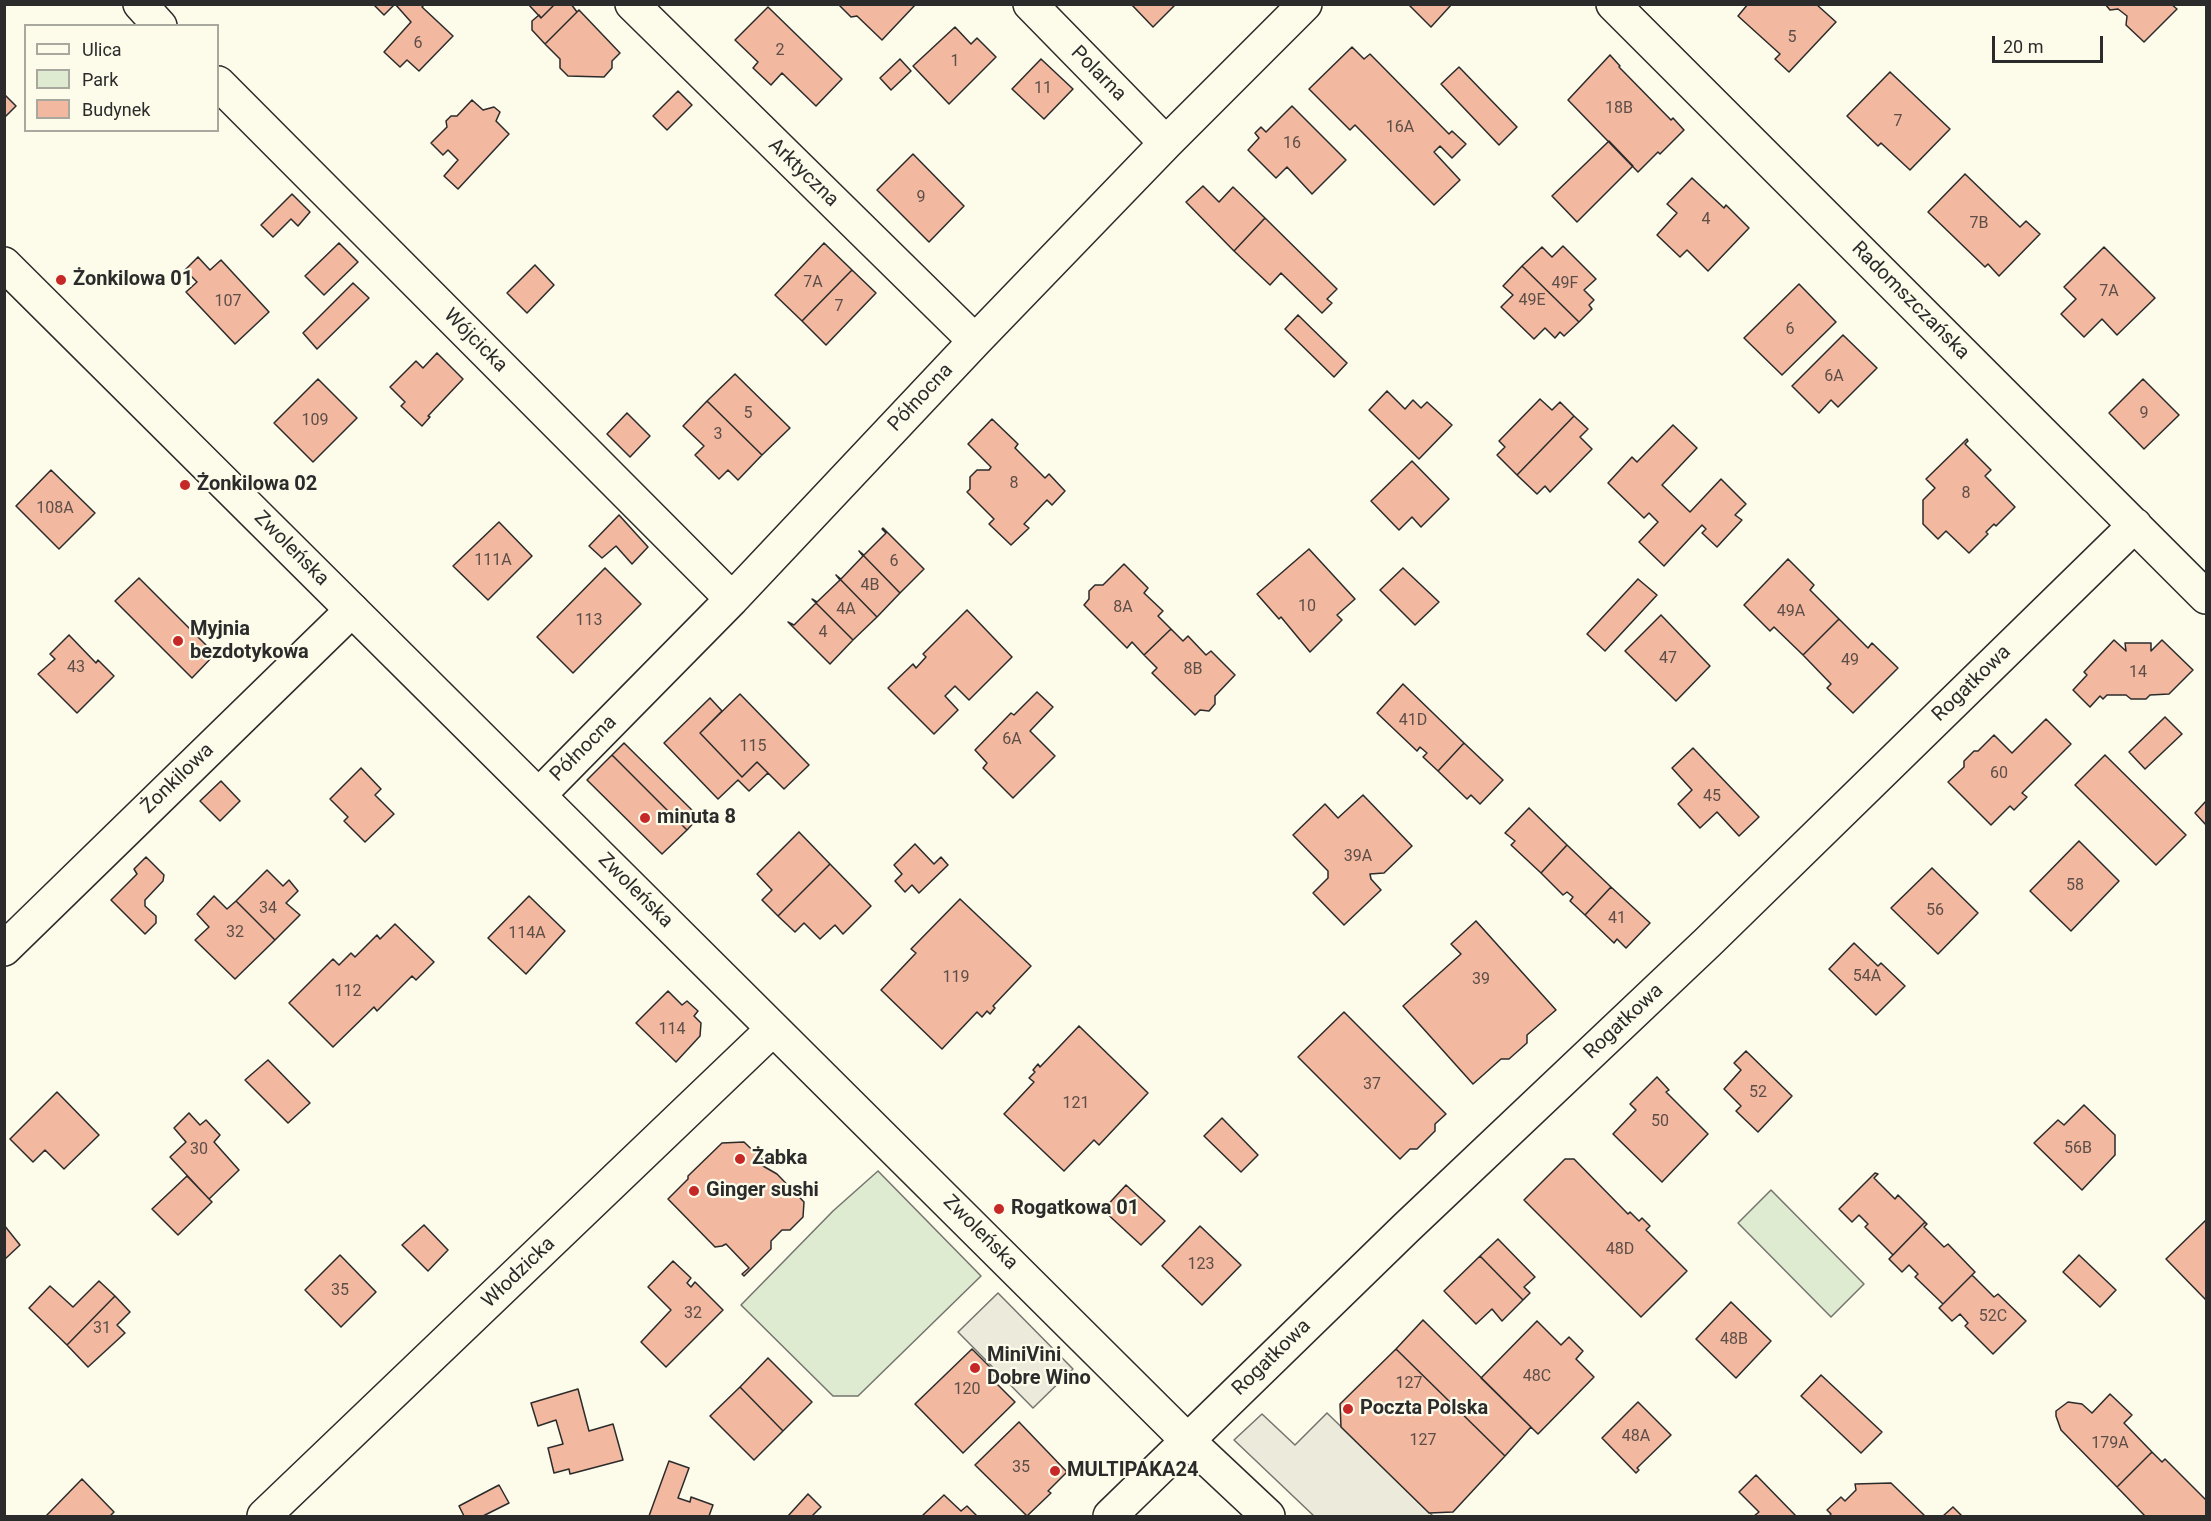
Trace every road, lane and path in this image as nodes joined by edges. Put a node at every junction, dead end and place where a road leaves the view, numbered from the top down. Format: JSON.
{"nodes":[{"id":1,"x":140,"y":4,"type":"edge"},
{"id":2,"x":632,"y":4,"type":"edge"},
{"id":3,"x":1030,"y":4,"type":"edge"},
{"id":4,"x":1305,"y":4,"type":"edge"},
{"id":5,"x":1613,"y":4,"type":"edge"},
{"id":6,"x":158,"y":24,"type":"edge"},
{"id":7,"x":219,"y":84,"type":"edge"},
{"id":8,"x":1166,"y":142,"type":"junction"},
{"id":9,"x":4,"y":264,"type":"edge"},
{"id":10,"x":975,"y":341,"type":"junction"},
{"id":11,"x":2134,"y":525,"type":"junction"},
{"id":12,"x":2206,"y":597,"type":"edge"},
{"id":13,"x":732,"y":599,"type":"junction"},
{"id":14,"x":352,"y":610,"type":"junction"},
{"id":15,"x":538,"y":795,"type":"junction"},
{"id":16,"x":4,"y":949,"type":"edge"},
{"id":17,"x":773,"y":1029,"type":"junction"},
{"id":18,"x":1187,"y":1440,"type":"junction"},
{"id":19,"x":264,"y":1516,"type":"edge"},
{"id":20,"x":1110,"y":1516,"type":"edge"},
{"id":21,"x":1268,"y":1516,"type":"edge"}],
"edges":[{"from":1,"to":6,"type":"street"},
{"from":2,"to":10,"type":"street","name":"Arktyczna"},
{"from":3,"to":8,"type":"street","name":"Polarna"},
{"from":4,"to":8,"type":"street","name":"Północna"},
{"from":5,"to":11,"type":"street","name":"Radomszczańska"},
{"from":7,"to":13,"type":"street","name":"Wójcicka"},
{"from":8,"to":10,"type":"street","name":"Północna"},
{"from":9,"to":14,"type":"street","name":"Zwoleńska"},
{"from":10,"to":13,"type":"street","name":"Północna"},
{"from":11,"to":12,"type":"street","name":"Radomszczańska"},
{"from":11,"to":18,"type":"street","name":"Rogatkowa"},
{"from":13,"to":15,"type":"street","name":"Północna"},
{"from":14,"to":15,"type":"street","name":"Zwoleńska"},
{"from":14,"to":16,"type":"street","name":"Żonkilowa"},
{"from":15,"to":17,"type":"street","name":"Zwoleńska"},
{"from":17,"to":18,"type":"street","name":"Zwoleńska"},
{"from":17,"to":19,"type":"street","name":"Włodzicka"},
{"from":18,"to":20,"type":"street","name":"Rogatkowa"},
{"from":18,"to":21,"type":"street","name":"Zwoleńska"}]}
